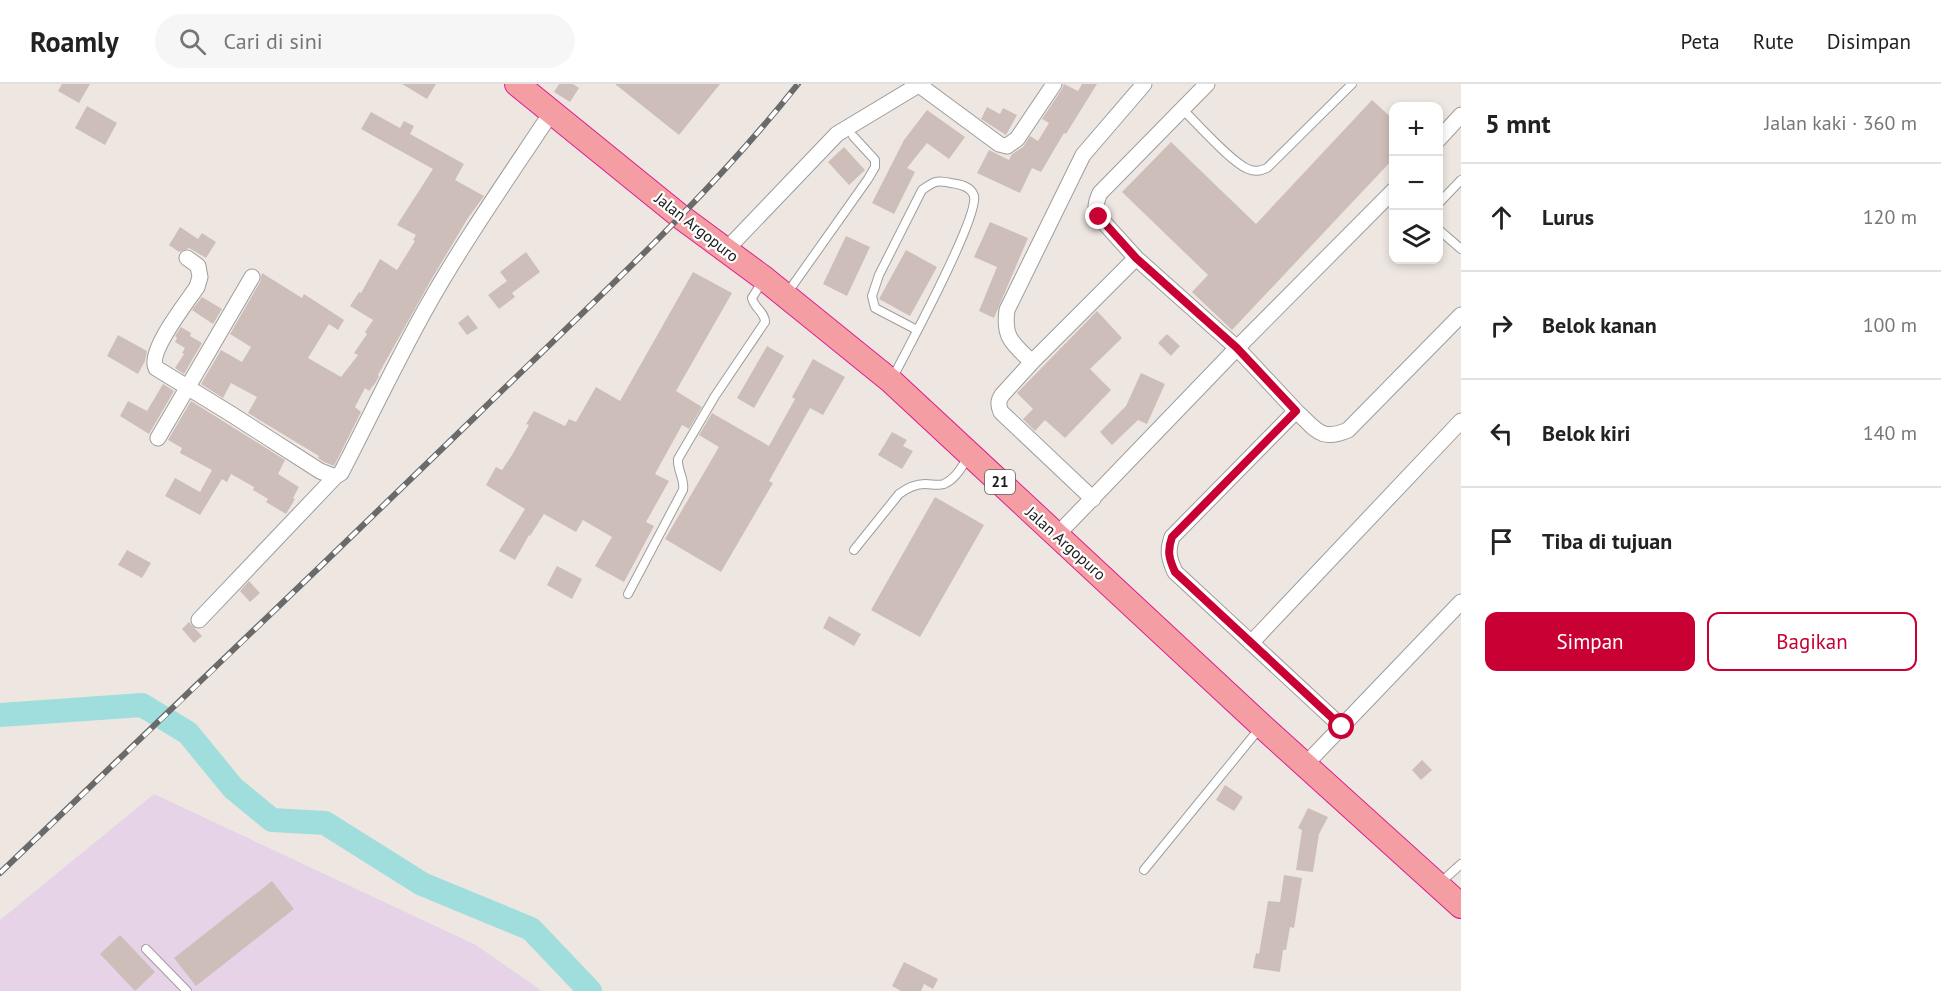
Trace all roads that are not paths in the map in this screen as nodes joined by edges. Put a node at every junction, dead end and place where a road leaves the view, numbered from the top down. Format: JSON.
{"nodes":[{"id":1,"x":517,"y":84,"type":"edge"},
{"id":2,"x":1054,"y":84,"type":"edge"},
{"id":3,"x":1144,"y":84,"type":"edge"},
{"id":4,"x":1207,"y":84,"type":"edge"},
{"id":5,"x":1352,"y":84,"type":"edge"},
{"id":6,"x":920,"y":85,"type":"edge"},
{"id":7,"x":1183,"y":110,"type":"junction"},
{"id":8,"x":551,"y":113,"type":"junction"},
{"id":9,"x":1461,"y":115,"type":"edge"},
{"id":10,"x":1443,"y":135,"type":"edge"},
{"id":11,"x":853,"y":136,"type":"dead end"},
{"id":12,"x":1461,"y":180,"type":"edge"},
{"id":13,"x":1389,"y":195,"type":"edge"},
{"id":14,"x":1443,"y":199,"type":"edge"},
{"id":15,"x":1443,"y":233,"type":"edge"},
{"id":16,"x":1461,"y":249,"type":"edge"},
{"id":17,"x":726,"y":250,"type":"junction"},
{"id":18,"x":188,"y":258,"type":"dead end"},
{"id":19,"x":1136,"y":258,"type":"junction"},
{"id":20,"x":252,"y":277,"type":"dead end"},
{"id":21,"x":765,"y":279,"type":"junction"},
{"id":22,"x":785,"y":296,"type":"junction"},
{"id":23,"x":1461,"y":315,"type":"edge"},
{"id":24,"x":918,"y":330,"type":"junction"},
{"id":25,"x":1237,"y":348,"type":"junction"},
{"id":26,"x":1032,"y":362,"type":"junction"},
{"id":27,"x":891,"y":381,"type":"junction"},
{"id":28,"x":187,"y":387,"type":"junction"},
{"id":29,"x":1296,"y":411,"type":"junction"},
{"id":30,"x":1461,"y":421,"type":"edge"},
{"id":31,"x":158,"y":438,"type":"dead end"},
{"id":32,"x":969,"y":455,"type":"junction"},
{"id":33,"x":335,"y":477,"type":"junction"},
{"id":34,"x":1092,"y":499,"type":"junction"},
{"id":35,"x":1057,"y":535,"type":"junction"},
{"id":36,"x":854,"y":550,"type":"dead end"},
{"id":37,"x":628,"y":594,"type":"dead end"},
{"id":38,"x":1461,"y":602,"type":"edge"},
{"id":39,"x":199,"y":620,"type":"dead end"},
{"id":40,"x":1251,"y":644,"type":"junction"},
{"id":41,"x":1262,"y":726,"type":"junction"},
{"id":42,"x":1342,"y":727,"type":"junction"},
{"id":43,"x":1305,"y":765,"type":"junction"},
{"id":44,"x":1461,"y":864,"type":"edge"},
{"id":45,"x":1144,"y":870,"type":"dead end"},
{"id":46,"x":1438,"y":885,"type":"junction"},
{"id":47,"x":1461,"y":906,"type":"edge"},
{"id":48,"x":146,"y":949,"type":"dead end"},
{"id":49,"x":187,"y":991,"type":"edge"}],
"edges":[{"from":1,"to":8,"type":"highway","name":"Jalan Argopuro","number":"21"},
{"from":2,"to":6,"type":"street"},
{"from":3,"to":26,"type":"street"},
{"from":4,"to":7,"type":"street"},
{"from":5,"to":7,"type":"lane"},
{"from":6,"to":17,"type":"street"},
{"from":7,"to":19,"type":"street"},
{"from":8,"to":17,"type":"highway","name":"Jalan Argopuro","number":"21"},
{"from":8,"to":33,"type":"street"},
{"from":9,"to":10,"type":"street"},
{"from":11,"to":22,"type":"lane"},
{"from":12,"to":14,"type":"lane"},
{"from":13,"to":25,"type":"street"},
{"from":15,"to":16,"type":"lane"},
{"from":17,"to":21,"type":"highway","name":"Jalan Argopuro","number":"21"},
{"from":18,"to":28,"type":"street"},
{"from":19,"to":25,"type":"street"},
{"from":19,"to":26,"type":"street"},
{"from":20,"to":28,"type":"street"},
{"from":21,"to":22,"type":"highway","name":"Jalan Argopuro","number":"21"},
{"from":21,"to":37,"type":"lane"},
{"from":22,"to":27,"type":"highway","name":"Jalan Argopuro","number":"21"},
{"from":23,"to":29,"type":"street"},
{"from":24,"to":24,"type":"lane"},
{"from":24,"to":27,"type":"lane"},
{"from":25,"to":29,"type":"street"},
{"from":25,"to":34,"type":"street"},
{"from":26,"to":34,"type":"street"},
{"from":27,"to":32,"type":"highway","name":"Jalan Argopuro","number":"21"},
{"from":28,"to":31,"type":"street"},
{"from":28,"to":33,"type":"street"},
{"from":29,"to":40,"type":"street"},
{"from":30,"to":40,"type":"street"},
{"from":32,"to":35,"type":"highway","name":"Jalan Argopuro","number":"21"},
{"from":32,"to":36,"type":"lane"},
{"from":33,"to":39,"type":"street"},
{"from":34,"to":35,"type":"street"},
{"from":35,"to":41,"type":"highway","name":"Jalan Argopuro","number":"21"},
{"from":38,"to":42,"type":"street"},
{"from":40,"to":42,"type":"street"},
{"from":41,"to":43,"type":"highway","name":"Jalan Argopuro","number":"21"},
{"from":41,"to":45,"type":"lane"},
{"from":42,"to":43,"type":"street"},
{"from":43,"to":46,"type":"highway","name":"Jalan Argopuro","number":"21"},
{"from":44,"to":46,"type":"lane"},
{"from":46,"to":47,"type":"highway","name":"Jalan Argopuro","number":"21"},
{"from":48,"to":49,"type":"lane"}]}
